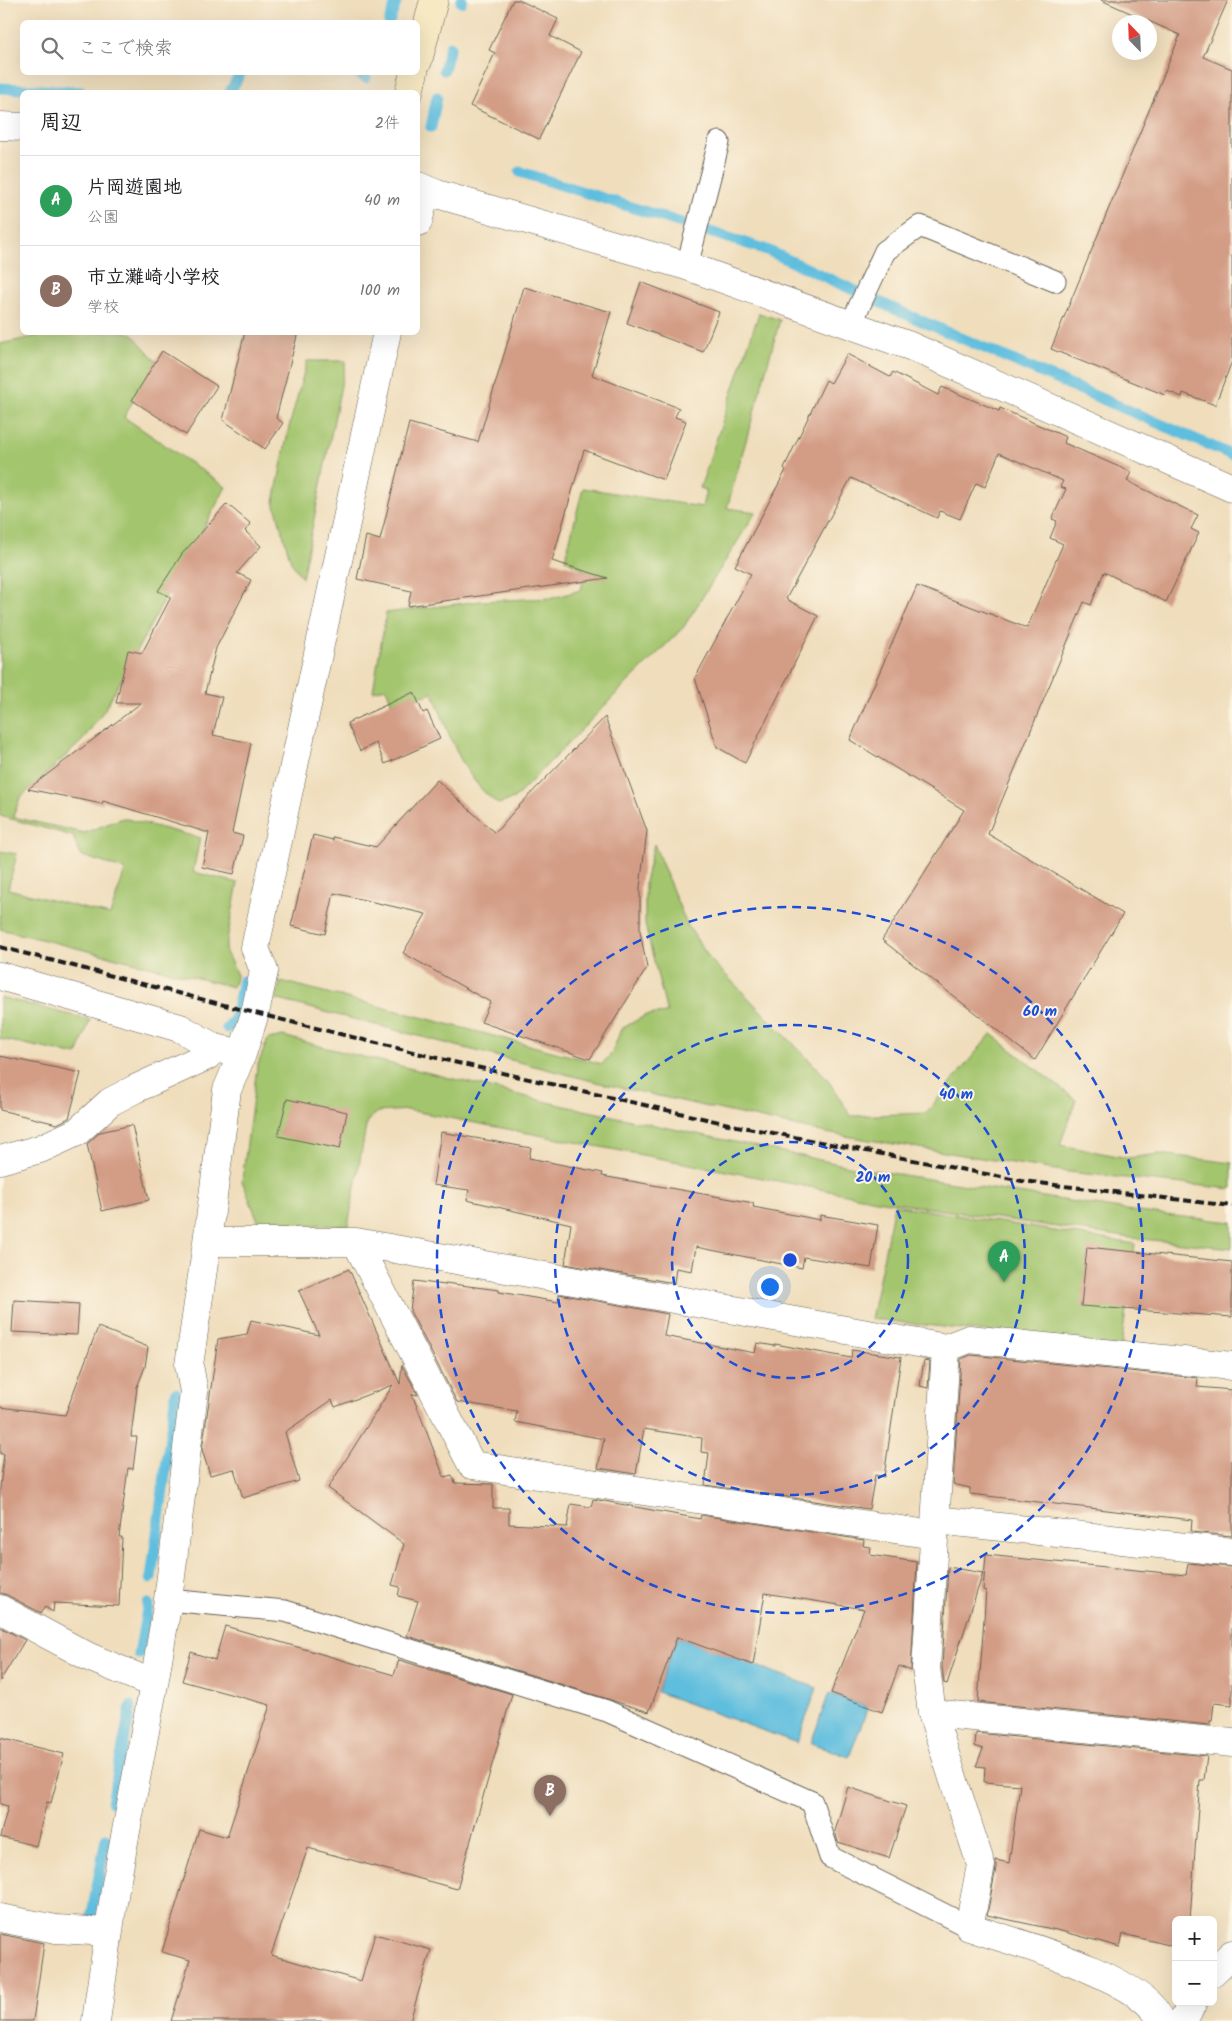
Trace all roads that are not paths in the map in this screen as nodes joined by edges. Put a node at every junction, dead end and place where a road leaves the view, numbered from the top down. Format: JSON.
{"nodes":[{"id":1,"x":434,"y":0,"type":"edge"},
{"id":2,"x":420,"y":52,"type":"edge"},
{"id":3,"x":413,"y":75,"type":"edge"},
{"id":4,"x":410,"y":90,"type":"edge"},
{"id":5,"x":0,"y":126,"type":"edge"},
{"id":6,"x":20,"y":127,"type":"edge"},
{"id":7,"x":719,"y":142,"type":"dead end"},
{"id":8,"x":422,"y":189,"type":"edge"},
{"id":9,"x":420,"y":206,"type":"edge"},
{"id":10,"x":687,"y":266,"type":"junction"},
{"id":11,"x":1055,"y":281,"type":"dead end"},
{"id":12,"x":860,"y":305,"type":"junction"},
{"id":13,"x":386,"y":335,"type":"edge"},
{"id":14,"x":1232,"y":488,"type":"edge"},
{"id":15,"x":0,"y":976,"type":"edge"},
{"id":16,"x":215,"y":1048,"type":"junction"},
{"id":17,"x":242,"y":1054,"type":"junction"},
{"id":18,"x":0,"y":1160,"type":"edge"},
{"id":19,"x":207,"y":1242,"type":"junction"},
{"id":20,"x":356,"y":1242,"type":"junction"},
{"id":21,"x":946,"y":1348,"type":"junction"},
{"id":22,"x":1232,"y":1366,"type":"edge"},
{"id":23,"x":935,"y":1528,"type":"junction"},
{"id":24,"x":1232,"y":1552,"type":"edge"},
{"id":25,"x":168,"y":1600,"type":"junction"},
{"id":26,"x":0,"y":1608,"type":"edge"},
{"id":27,"x":154,"y":1684,"type":"junction"},
{"id":28,"x":932,"y":1713,"type":"junction"},
{"id":29,"x":1232,"y":1743,"type":"edge"},
{"id":30,"x":0,"y":1918,"type":"edge"},
{"id":31,"x":969,"y":1927,"type":"junction"},
{"id":32,"x":109,"y":1932,"type":"junction"},
{"id":33,"x":1232,"y":1954,"type":"edge"},
{"id":34,"x":1217,"y":1968,"type":"edge"},
{"id":35,"x":1191,"y":2006,"type":"edge"},
{"id":36,"x":96,"y":2021,"type":"edge"},
{"id":37,"x":1161,"y":2021,"type":"edge"},
{"id":38,"x":1183,"y":2021,"type":"edge"}],
"edges":[{"from":1,"to":2,"type":"street"},
{"from":3,"to":4,"type":"street"},
{"from":5,"to":6,"type":"street"},
{"from":7,"to":10,"type":"lane"},
{"from":8,"to":9,"type":"street"},
{"from":8,"to":10,"type":"street"},
{"from":10,"to":12,"type":"street"},
{"from":11,"to":12,"type":"lane"},
{"from":12,"to":14,"type":"street"},
{"from":13,"to":17,"type":"street"},
{"from":15,"to":16,"type":"street"},
{"from":16,"to":17,"type":"street"},
{"from":16,"to":18,"type":"street"},
{"from":17,"to":19,"type":"street"},
{"from":19,"to":20,"type":"street"},
{"from":19,"to":25,"type":"street"},
{"from":20,"to":21,"type":"street"},
{"from":20,"to":23,"type":"street"},
{"from":21,"to":22,"type":"street"},
{"from":21,"to":23,"type":"street"},
{"from":23,"to":24,"type":"street"},
{"from":23,"to":28,"type":"street"},
{"from":25,"to":27,"type":"street"},
{"from":25,"to":31,"type":"lane"},
{"from":26,"to":27,"type":"street"},
{"from":27,"to":32,"type":"street"},
{"from":28,"to":29,"type":"street"},
{"from":28,"to":31,"type":"street"},
{"from":30,"to":32,"type":"street"},
{"from":31,"to":37,"type":"street"},
{"from":32,"to":36,"type":"street"},
{"from":33,"to":34,"type":"street"},
{"from":35,"to":38,"type":"street"}]}
